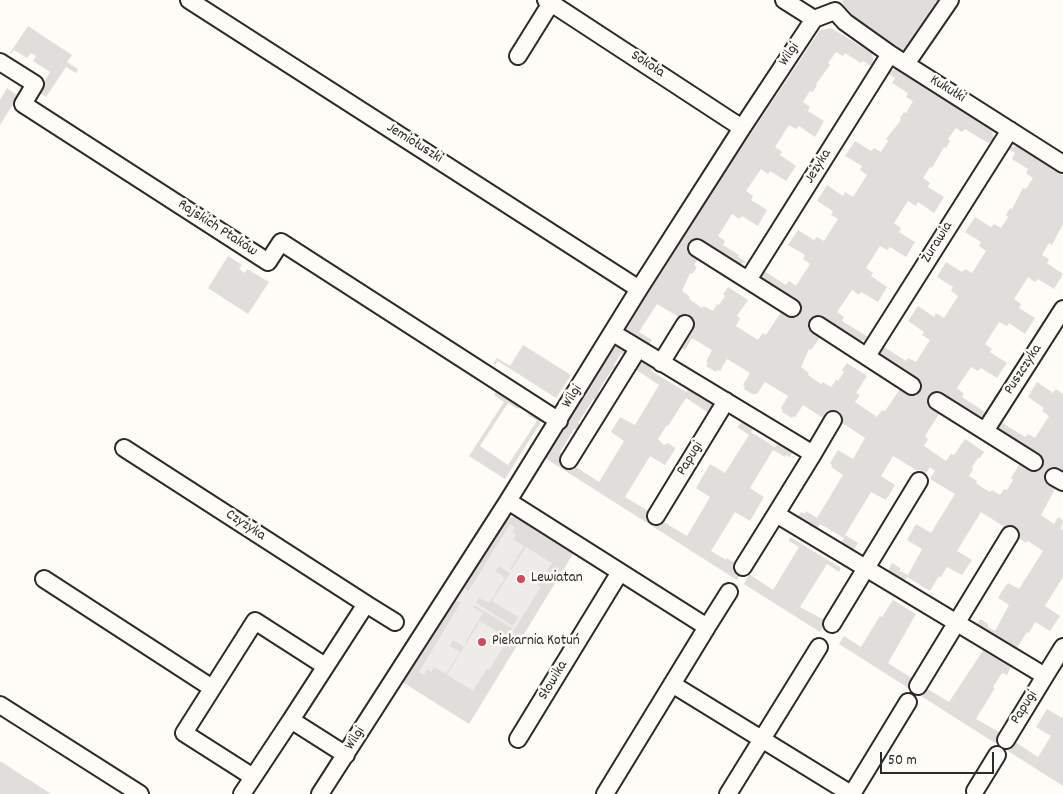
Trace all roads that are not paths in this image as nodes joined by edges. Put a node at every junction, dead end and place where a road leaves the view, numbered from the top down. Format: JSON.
{"nodes":[{"id":1,"x":189,"y":0,"type":"edge"},
{"id":2,"x":784,"y":0,"type":"edge"},
{"id":3,"x":950,"y":0,"type":"edge"},
{"id":4,"x":550,"y":1,"type":"edge"},
{"id":5,"x":834,"y":6,"type":"edge"},
{"id":6,"x":814,"y":19,"type":"junction"},
{"id":7,"x":890,"y":54,"type":"junction"},
{"id":8,"x":518,"y":56,"type":"dead end"},
{"id":9,"x":0,"y":62,"type":"edge"},
{"id":10,"x":906,"y":64,"type":"junction"},
{"id":11,"x":742,"y":128,"type":"junction"},
{"id":12,"x":1010,"y":130,"type":"junction"},
{"id":13,"x":1063,"y":164,"type":"edge"},
{"id":14,"x":697,"y":248,"type":"dead end"},
{"id":15,"x":748,"y":280,"type":"junction"},
{"id":16,"x":639,"y":290,"type":"junction"},
{"id":17,"x":792,"y":308,"type":"dead end"},
{"id":18,"x":1063,"y":309,"type":"edge"},
{"id":19,"x":685,"y":324,"type":"dead end"},
{"id":20,"x":818,"y":325,"type":"dead end"},
{"id":21,"x":613,"y":333,"type":"junction"},
{"id":22,"x":638,"y":349,"type":"junction"},
{"id":23,"x":867,"y":356,"type":"junction"},
{"id":24,"x":661,"y":363,"type":"junction"},
{"id":25,"x":912,"y":386,"type":"dead end"},
{"id":26,"x":726,"y":401,"type":"junction"},
{"id":27,"x":937,"y":401,"type":"dead end"},
{"id":28,"x":833,"y":420,"type":"dead end"},
{"id":29,"x":559,"y":421,"type":"junction"},
{"id":30,"x":985,"y":431,"type":"junction"},
{"id":31,"x":124,"y":448,"type":"dead end"},
{"id":32,"x":813,"y":454,"type":"junction"},
{"id":33,"x":569,"y":460,"type":"dead end"},
{"id":34,"x":1034,"y":462,"type":"dead end"},
{"id":35,"x":919,"y":481,"type":"dead end"},
{"id":36,"x":508,"y":501,"type":"junction"},
{"id":37,"x":776,"y":514,"type":"junction"},
{"id":38,"x":656,"y":516,"type":"dead end"},
{"id":39,"x":1010,"y":535,"type":"dead end"},
{"id":40,"x":742,"y":567,"type":"dead end"},
{"id":41,"x":866,"y":568,"type":"junction"},
{"id":42,"x":620,"y":572,"type":"junction"},
{"id":43,"x":44,"y":579,"type":"dead end"},
{"id":44,"x":729,"y":592,"type":"dead end"},
{"id":45,"x":366,"y":604,"type":"junction"},
{"id":46,"x":395,"y":622,"type":"dead end"},
{"id":47,"x":956,"y":623,"type":"junction"},
{"id":48,"x":832,"y":624,"type":"dead end"},
{"id":49,"x":707,"y":626,"type":"junction"},
{"id":50,"x":1063,"y":646,"type":"edge"},
{"id":51,"x":819,"y":647,"type":"dead end"},
{"id":52,"x":325,"y":666,"type":"junction"},
{"id":53,"x":1045,"y":676,"type":"junction"},
{"id":54,"x":672,"y":684,"type":"junction"},
{"id":55,"x":918,"y":686,"type":"dead end"},
{"id":56,"x":212,"y":688,"type":"junction"},
{"id":57,"x":908,"y":702,"type":"dead end"},
{"id":58,"x":0,"y":705,"type":"edge"},
{"id":59,"x":290,"y":720,"type":"junction"},
{"id":60,"x":518,"y":739,"type":"dead end"},
{"id":61,"x":762,"y":739,"type":"junction"},
{"id":62,"x":1006,"y":740,"type":"dead end"},
{"id":63,"x":346,"y":755,"type":"junction"},
{"id":64,"x":997,"y":755,"type":"dead end"},
{"id":65,"x":253,"y":778,"type":"junction"},
{"id":66,"x":976,"y":793,"type":"edge"},
{"id":67,"x":140,"y":794,"type":"edge"},
{"id":68,"x":242,"y":794,"type":"edge"},
{"id":69,"x":322,"y":794,"type":"edge"},
{"id":70,"x":605,"y":794,"type":"edge"},
{"id":71,"x":728,"y":794,"type":"edge"},
{"id":72,"x":851,"y":794,"type":"edge"}],
"edges":[{"from":1,"to":16,"type":"street","name":"Jemiołuszki"},
{"from":2,"to":6,"type":"street"},
{"from":3,"to":10,"type":"street"},
{"from":4,"to":8,"type":"street","name":"Sokoła"},
{"from":4,"to":11,"type":"street","name":"Sokoła"},
{"from":5,"to":6,"type":"street"},
{"from":5,"to":7,"type":"street","name":"Kukułki"},
{"from":6,"to":11,"type":"street","name":"Wilgi"},
{"from":7,"to":10,"type":"street","name":"Kukułki"},
{"from":7,"to":15,"type":"street","name":"Jeżyka"},
{"from":9,"to":29,"type":"street","name":"Rajskich Ptaków"},
{"from":10,"to":12,"type":"street","name":"Kukułki"},
{"from":11,"to":16,"type":"street","name":"Wilgi"},
{"from":12,"to":13,"type":"street","name":"Kukułki"},
{"from":12,"to":23,"type":"street","name":"Żurawia"},
{"from":14,"to":15,"type":"street"},
{"from":15,"to":17,"type":"street"},
{"from":16,"to":21,"type":"street","name":"Wilgi"},
{"from":18,"to":30,"type":"street","name":"Puszczyka"},
{"from":19,"to":24,"type":"street"},
{"from":20,"to":23,"type":"street"},
{"from":21,"to":22,"type":"street"},
{"from":21,"to":29,"type":"street","name":"Wilgi"},
{"from":22,"to":24,"type":"street"},
{"from":22,"to":33,"type":"street"},
{"from":23,"to":25,"type":"street"},
{"from":24,"to":26,"type":"street"},
{"from":26,"to":32,"type":"street"},
{"from":26,"to":38,"type":"street","name":"Papugi"},
{"from":27,"to":30,"type":"street"},
{"from":28,"to":32,"type":"street"},
{"from":29,"to":36,"type":"street","name":"Wilgi"},
{"from":30,"to":34,"type":"street"},
{"from":31,"to":45,"type":"street","name":"Czyżyka"},
{"from":32,"to":37,"type":"street"},
{"from":35,"to":41,"type":"street"},
{"from":36,"to":42,"type":"street"},
{"from":36,"to":63,"type":"street","name":"Wilgi"},
{"from":37,"to":40,"type":"street"},
{"from":37,"to":41,"type":"street","name":"Papugi"},
{"from":39,"to":47,"type":"street"},
{"from":41,"to":47,"type":"street","name":"Papugi"},
{"from":41,"to":48,"type":"street"},
{"from":42,"to":49,"type":"street"},
{"from":42,"to":60,"type":"street","name":"Słowika"},
{"from":43,"to":56,"type":"street"},
{"from":44,"to":49,"type":"street"},
{"from":45,"to":46,"type":"street","name":"Czyżyka"},
{"from":45,"to":52,"type":"street"},
{"from":47,"to":53,"type":"street","name":"Papugi"},
{"from":47,"to":55,"type":"street"},
{"from":49,"to":54,"type":"street"},
{"from":50,"to":53,"type":"street","name":"Papugi"},
{"from":51,"to":61,"type":"street"},
{"from":52,"to":56,"type":"street"},
{"from":52,"to":59,"type":"street"},
{"from":53,"to":62,"type":"street","name":"Papugi"},
{"from":54,"to":61,"type":"street"},
{"from":54,"to":70,"type":"street"},
{"from":56,"to":65,"type":"street"},
{"from":57,"to":72,"type":"street"},
{"from":58,"to":67,"type":"street"},
{"from":59,"to":63,"type":"street"},
{"from":59,"to":65,"type":"street"},
{"from":61,"to":71,"type":"street"},
{"from":61,"to":72,"type":"street"},
{"from":63,"to":69,"type":"street","name":"Wilgi"},
{"from":64,"to":66,"type":"street"},
{"from":65,"to":68,"type":"street"}]}
